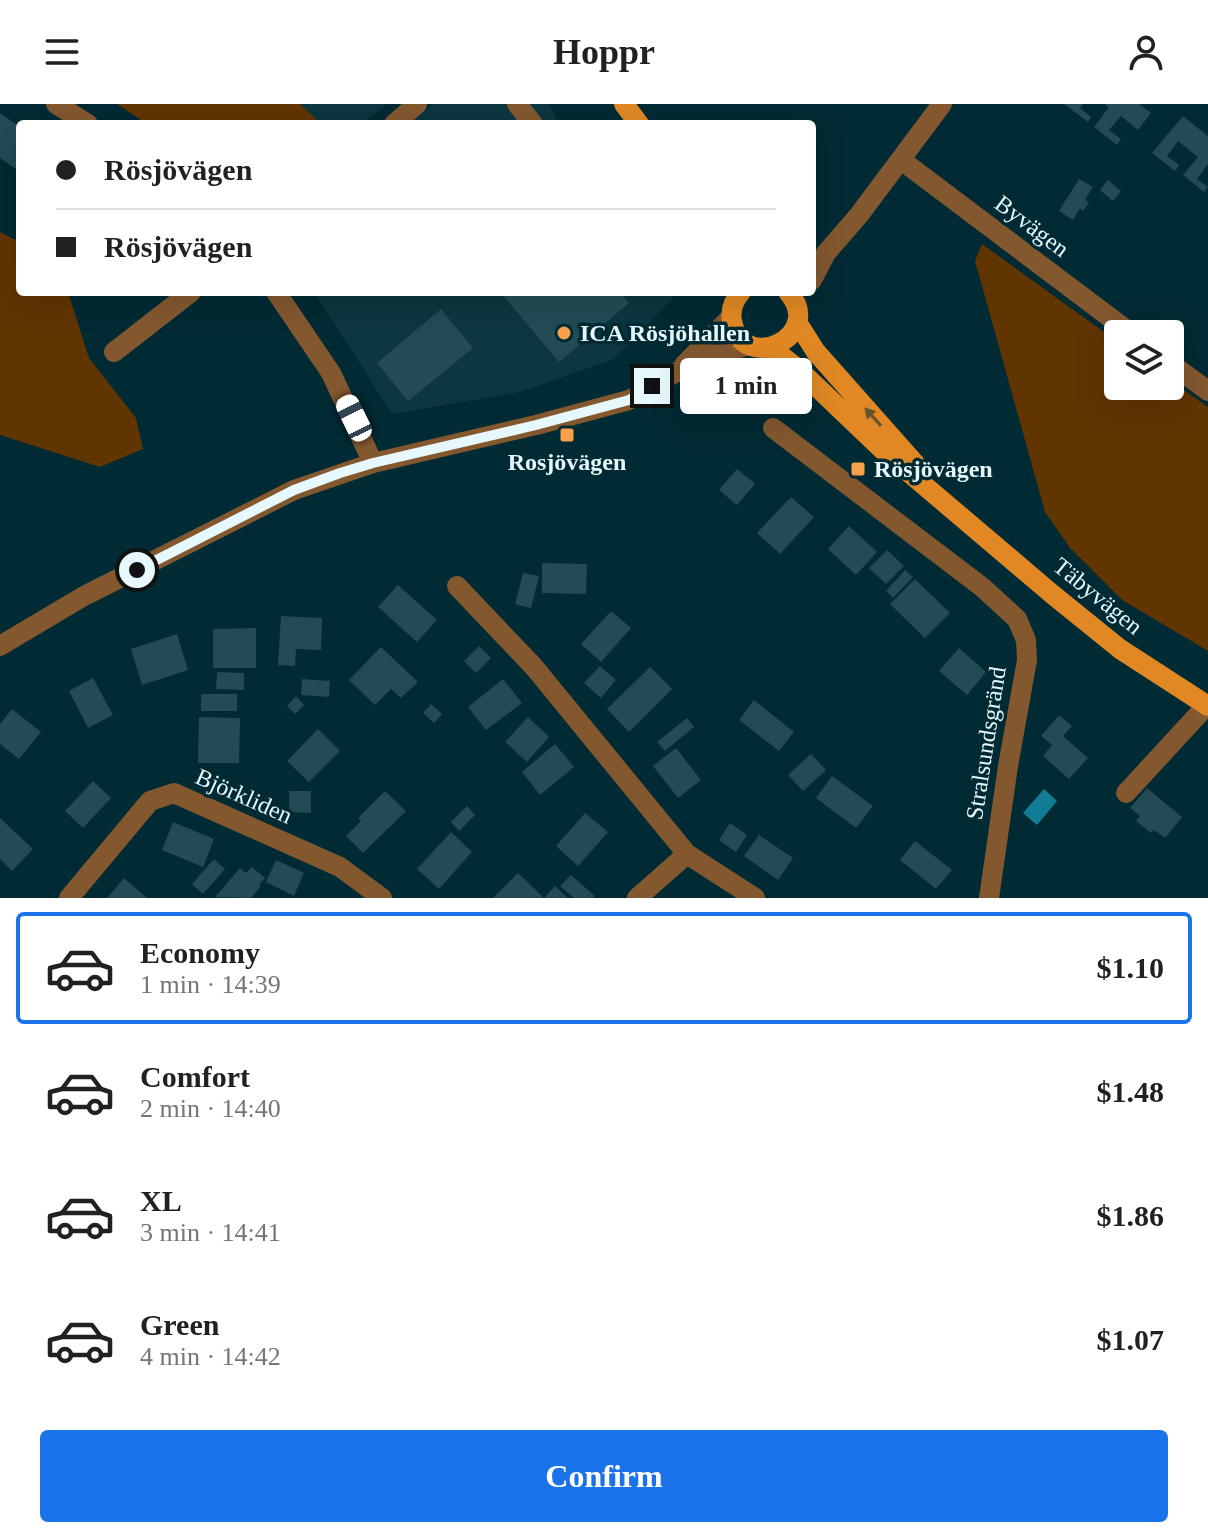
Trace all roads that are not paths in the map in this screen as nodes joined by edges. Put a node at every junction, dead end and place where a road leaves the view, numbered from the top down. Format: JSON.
{"nodes":[{"id":1,"x":56,"y":104,"type":"edge"},
{"id":2,"x":417,"y":104,"type":"edge"},
{"id":3,"x":517,"y":104,"type":"edge"},
{"id":4,"x":942,"y":104,"type":"edge"},
{"id":5,"x":82,"y":120,"type":"edge"},
{"id":6,"x":399,"y":120,"type":"edge"},
{"id":7,"x":530,"y":120,"type":"edge"},
{"id":8,"x":901,"y":160,"type":"junction"},
{"id":9,"x":819,"y":257,"type":"edge"},
{"id":10,"x":186,"y":296,"type":"edge"},
{"id":11,"x":279,"y":296,"type":"edge"},
{"id":12,"x":733,"y":302,"type":"edge"},
{"id":13,"x":797,"y":304,"type":"edge"},
{"id":14,"x":1113,"y":320,"type":"edge"},
{"id":15,"x":749,"y":345,"type":"junction"},
{"id":16,"x":771,"y":348,"type":"junction"},
{"id":17,"x":114,"y":352,"type":"dead end"},
{"id":18,"x":675,"y":373,"type":"junction"},
{"id":19,"x":1184,"y":373,"type":"edge"},
{"id":20,"x":1208,"y":391,"type":"edge"},
{"id":21,"x":773,"y":428,"type":"dead end"},
{"id":22,"x":373,"y":463,"type":"junction"},
{"id":23,"x":962,"y":517,"type":"junction"},
{"id":24,"x":457,"y":586,"type":"dead end"},
{"id":25,"x":0,"y":646,"type":"edge"},
{"id":26,"x":1208,"y":706,"type":"edge"},
{"id":27,"x":1126,"y":793,"type":"dead end"},
{"id":28,"x":687,"y":854,"type":"junction"},
{"id":29,"x":69,"y":898,"type":"edge"},
{"id":30,"x":382,"y":898,"type":"edge"},
{"id":31,"x":637,"y":898,"type":"edge"},
{"id":32,"x":755,"y":898,"type":"edge"},
{"id":33,"x":989,"y":898,"type":"edge"}],
"edges":[{"from":1,"to":5,"type":"street"},
{"from":2,"to":6,"type":"street"},
{"from":3,"to":7,"type":"street"},
{"from":4,"to":8,"type":"street"},
{"from":8,"to":9,"type":"street"},
{"from":8,"to":14,"type":"street","name":"Byvägen"},
{"from":10,"to":17,"type":"street"},
{"from":11,"to":22,"type":"street"},
{"from":12,"to":15,"type":"main road"},
{"from":12,"to":18,"type":"street"},
{"from":13,"to":16,"type":"main road","name":"Täbyvägen"},
{"from":23,"to":13,"type":"main road","name":"Täbyvägen","one_way":true},
{"from":15,"to":16,"type":"main road"},
{"from":15,"to":18,"type":"street"},
{"from":16,"to":23,"type":"main road","name":"Täbyvägen"},
{"from":18,"to":22,"type":"street"},
{"from":19,"to":20,"type":"street"},
{"from":21,"to":33,"type":"street","name":"Stralsundsgränd"},
{"from":22,"to":25,"type":"street"},
{"from":23,"to":26,"type":"main road","name":"Täbyvägen"},
{"from":24,"to":28,"type":"street"},
{"from":26,"to":27,"type":"street"},
{"from":28,"to":31,"type":"street"},
{"from":28,"to":32,"type":"street"},
{"from":29,"to":30,"type":"street","name":"Björkliden"}]}
